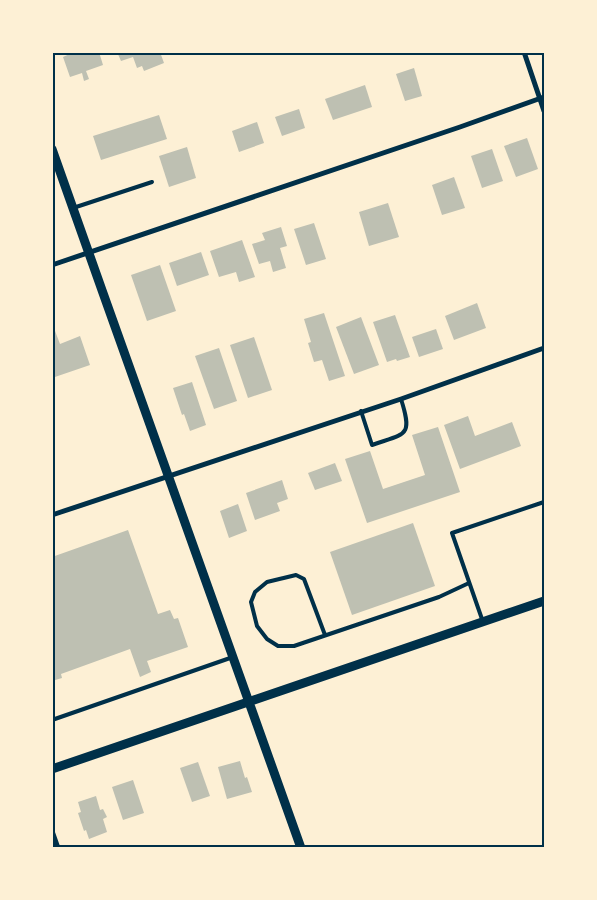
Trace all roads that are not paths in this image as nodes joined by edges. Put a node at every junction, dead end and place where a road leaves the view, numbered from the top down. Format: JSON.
{"nodes":[{"id":1,"x":524,"y":52,"type":"edge"},
{"id":2,"x":542,"y":97,"type":"edge"},
{"id":3,"x":544,"y":111,"type":"edge"},
{"id":4,"x":52,"y":149,"type":"edge"},
{"id":5,"x":152,"y":182,"type":"dead end"},
{"id":6,"x":73,"y":208,"type":"junction"},
{"id":7,"x":89,"y":253,"type":"junction"},
{"id":8,"x":52,"y":265,"type":"edge"},
{"id":9,"x":544,"y":348,"type":"edge"},
{"id":10,"x":401,"y":399,"type":"junction"},
{"id":11,"x":361,"y":411,"type":"junction"},
{"id":12,"x":168,"y":477,"type":"junction"},
{"id":13,"x":544,"y":502,"type":"edge"},
{"id":14,"x":52,"y":515,"type":"edge"},
{"id":15,"x":469,"y":583,"type":"junction"},
{"id":16,"x":544,"y":601,"type":"edge"},
{"id":17,"x":483,"y":622,"type":"junction"},
{"id":18,"x":325,"y":635,"type":"junction"},
{"id":19,"x":233,"y":657,"type":"junction"},
{"id":20,"x":249,"y":701,"type":"junction"},
{"id":21,"x":52,"y":720,"type":"edge"},
{"id":22,"x":52,"y":768,"type":"edge"},
{"id":23,"x":52,"y":831,"type":"edge"},
{"id":24,"x":58,"y":848,"type":"edge"},
{"id":25,"x":301,"y":848,"type":"edge"}],
"edges":[{"from":1,"to":2,"type":"street"},
{"from":2,"to":3,"type":"street"},
{"from":2,"to":7,"type":"street"},
{"from":4,"to":6,"type":"street"},
{"from":5,"to":6,"type":"lane"},
{"from":6,"to":7,"type":"street"},
{"from":7,"to":8,"type":"street"},
{"from":7,"to":12,"type":"street"},
{"from":9,"to":10,"type":"street"},
{"from":10,"to":11,"type":"street"},
{"from":10,"to":11,"type":"lane"},
{"from":11,"to":12,"type":"street"},
{"from":12,"to":14,"type":"street"},
{"from":12,"to":19,"type":"street"},
{"from":13,"to":15,"type":"lane"},
{"from":15,"to":17,"type":"lane"},
{"from":15,"to":18,"type":"lane"},
{"from":16,"to":17,"type":"street"},
{"from":17,"to":20,"type":"street"},
{"from":18,"to":18,"type":"lane"},
{"from":19,"to":20,"type":"street"},
{"from":19,"to":21,"type":"lane"},
{"from":20,"to":22,"type":"street"},
{"from":20,"to":25,"type":"street"},
{"from":23,"to":24,"type":"street"}]}
